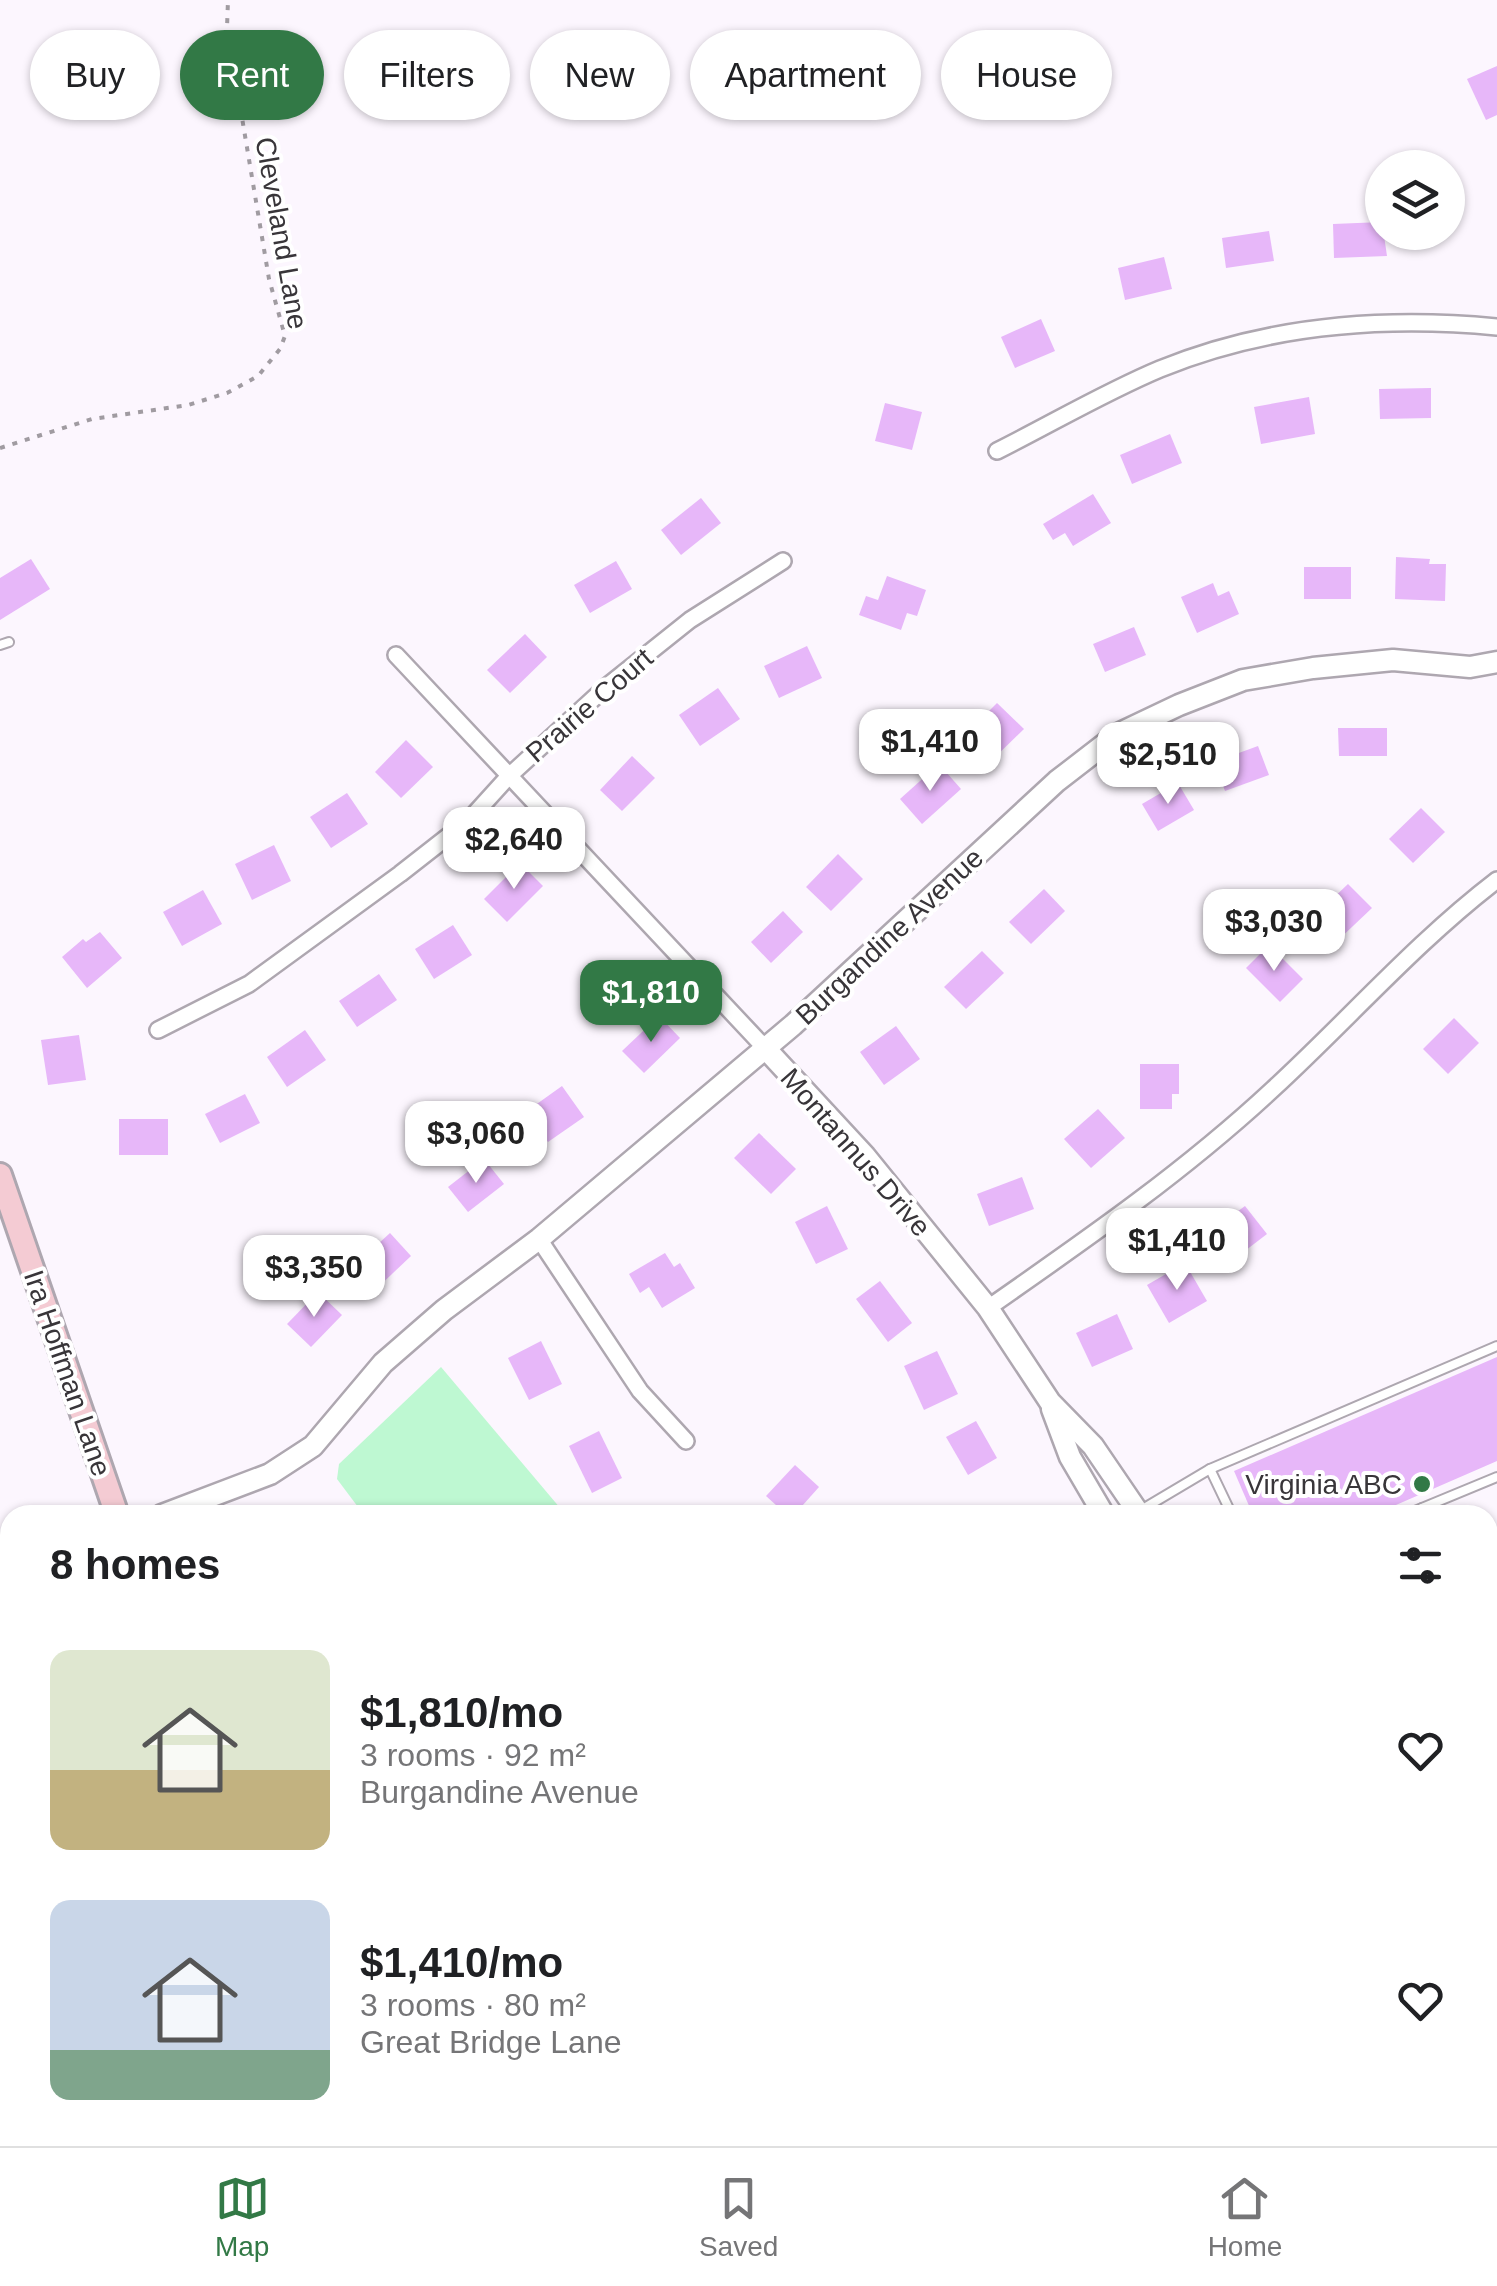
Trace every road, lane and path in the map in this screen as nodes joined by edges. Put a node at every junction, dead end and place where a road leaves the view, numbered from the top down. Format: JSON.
{"nodes":[{"id":1,"x":228,"y":0,"type":"edge"},
{"id":2,"x":1497,"y":327,"type":"edge"},
{"id":3,"x":0,"y":448,"type":"edge"},
{"id":4,"x":997,"y":452,"type":"dead end"},
{"id":5,"x":782,"y":562,"type":"dead end"},
{"id":6,"x":396,"y":655,"type":"dead end"},
{"id":7,"x":1497,"y":662,"type":"edge"},
{"id":8,"x":508,"y":777,"type":"junction"},
{"id":9,"x":1497,"y":880,"type":"edge"},
{"id":10,"x":158,"y":1030,"type":"dead end"},
{"id":11,"x":765,"y":1048,"type":"junction"},
{"id":12,"x":0,"y":1175,"type":"edge"},
{"id":13,"x":538,"y":1239,"type":"junction"},
{"id":14,"x":988,"y":1308,"type":"junction"},
{"id":15,"x":1497,"y":1346,"type":"edge"},
{"id":16,"x":1050,"y":1402,"type":"junction"},
{"id":17,"x":686,"y":1441,"type":"dead end"},
{"id":18,"x":1210,"y":1469,"type":"junction"},
{"id":19,"x":1497,"y":1477,"type":"edge"},
{"id":20,"x":114,"y":1505,"type":"edge"},
{"id":21,"x":188,"y":1505,"type":"edge"},
{"id":22,"x":1098,"y":1505,"type":"edge"},
{"id":23,"x":1131,"y":1505,"type":"edge"},
{"id":24,"x":1152,"y":1505,"type":"edge"},
{"id":25,"x":1227,"y":1505,"type":"edge"},
{"id":26,"x":1438,"y":1505,"type":"edge"}],
"edges":[{"from":1,"to":3,"type":"path","name":"Cleveland Lane"},
{"from":2,"to":4,"type":"street"},
{"from":5,"to":8,"type":"street","name":"Prairie Court"},
{"from":6,"to":8,"type":"street","name":"Montannus Drive"},
{"from":7,"to":11,"type":"street","name":"Burgandine Avenue"},
{"from":8,"to":10,"type":"street","name":"Prairie Court"},
{"from":8,"to":11,"type":"street","name":"Montannus Drive"},
{"from":9,"to":14,"type":"street"},
{"from":11,"to":13,"type":"street","name":"Burgandine Avenue"},
{"from":11,"to":14,"type":"street","name":"Montannus Drive"},
{"from":12,"to":20,"type":"main road","name":"Ira Hoffman Lane"},
{"from":13,"to":17,"type":"street"},
{"from":13,"to":21,"type":"street","name":"Burgandine Avenue"},
{"from":14,"to":16,"type":"street","name":"Montannus Drive"},
{"from":15,"to":18,"type":"lane"},
{"from":16,"to":22,"type":"street","name":"Montannus Drive"},
{"from":16,"to":23,"type":"street","name":"Montannus Drive"},
{"from":18,"to":24,"type":"lane"},
{"from":18,"to":25,"type":"lane"},
{"from":19,"to":26,"type":"lane"}]}
